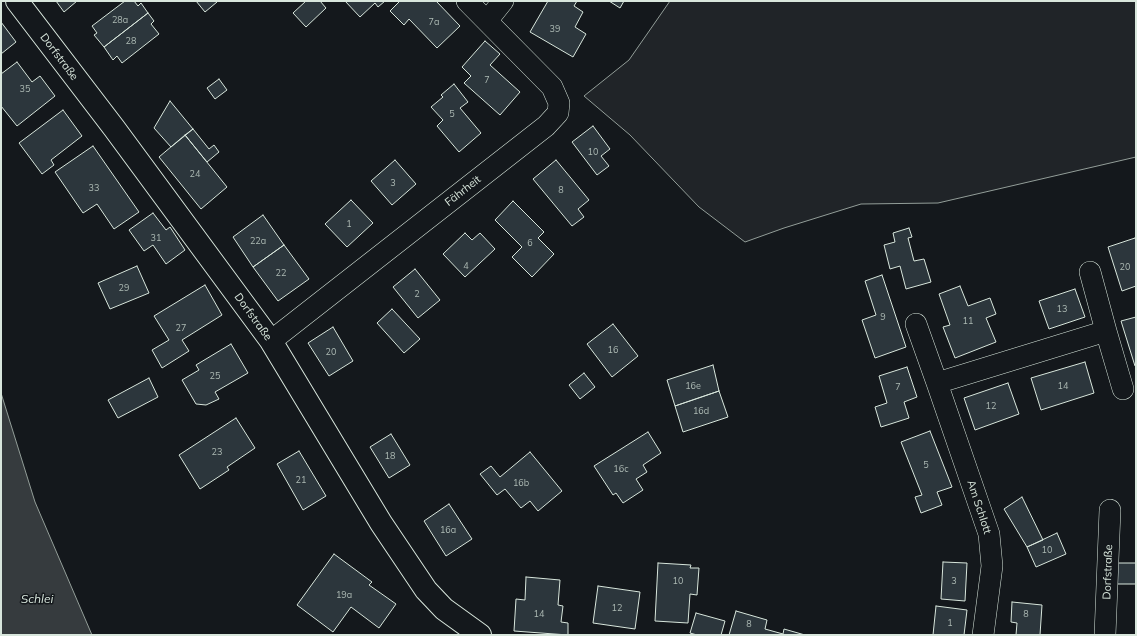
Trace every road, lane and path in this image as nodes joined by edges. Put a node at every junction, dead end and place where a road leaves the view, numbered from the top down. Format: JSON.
{"nodes":[{"id":1,"x":17,"y":1,"type":"edge"},
{"id":2,"x":466,"y":1,"type":"edge"},
{"id":3,"x":503,"y":1,"type":"edge"},
{"id":4,"x":487,"y":21,"type":"junction"},
{"id":5,"x":1090,"y":272,"type":"dead end"},
{"id":6,"x":916,"y":324,"type":"dead end"},
{"id":7,"x":1106,"y":331,"type":"junction"},
{"id":8,"x":271,"y":342,"type":"junction"},
{"id":9,"x":937,"y":383,"type":"junction"},
{"id":10,"x":1123,"y":389,"type":"dead end"},
{"id":11,"x":1110,"y":510,"type":"dead end"},
{"id":12,"x":480,"y":635,"type":"edge"},
{"id":13,"x":984,"y":635,"type":"edge"},
{"id":14,"x":1105,"y":635,"type":"edge"}],
"edges":[{"from":1,"to":8,"type":"street","name":"Dorfstraße"},
{"from":2,"to":4,"type":"street","name":"Fährheit"},
{"from":3,"to":4,"type":"street"},
{"from":4,"to":8,"type":"street","name":"Fährheit"},
{"from":5,"to":7,"type":"street"},
{"from":6,"to":9,"type":"street","name":"Am Schlott"},
{"from":7,"to":9,"type":"street"},
{"from":7,"to":10,"type":"street"},
{"from":8,"to":12,"type":"street","name":"Dorfstraße"},
{"from":9,"to":13,"type":"street","name":"Am Schlott"},
{"from":11,"to":14,"type":"street","name":"Dorfstraße"}]}
